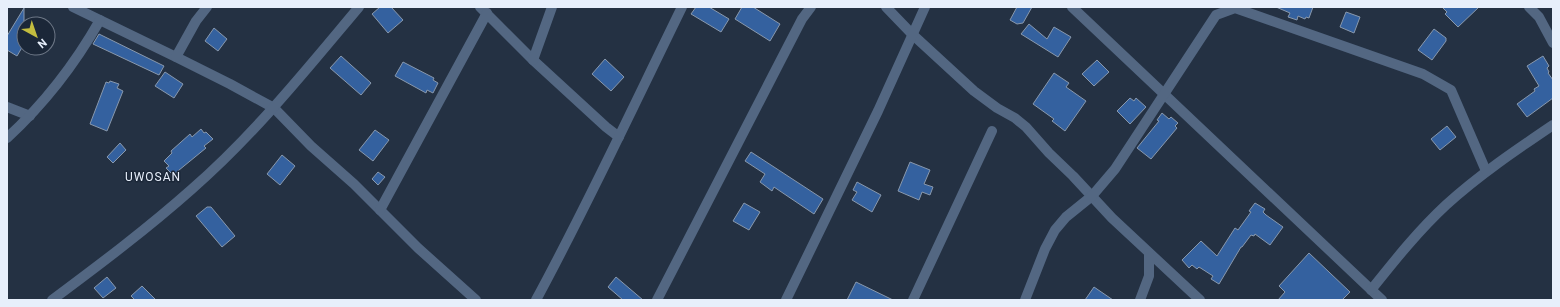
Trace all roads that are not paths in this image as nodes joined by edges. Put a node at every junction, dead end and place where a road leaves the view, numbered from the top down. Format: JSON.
{"nodes":[{"id":1,"x":207,"y":7,"type":"edge"},
{"id":2,"x":359,"y":7,"type":"edge"},
{"id":3,"x":552,"y":7,"type":"edge"},
{"id":4,"x":682,"y":7,"type":"edge"},
{"id":5,"x":811,"y":7,"type":"edge"},
{"id":6,"x":886,"y":7,"type":"edge"},
{"id":7,"x":925,"y":7,"type":"edge"},
{"id":8,"x":1072,"y":7,"type":"edge"},
{"id":9,"x":1529,"y":7,"type":"edge"},
{"id":10,"x":80,"y":8,"type":"edge"},
{"id":11,"x":484,"y":10,"type":"edge"},
{"id":12,"x":100,"y":20,"type":"junction"},
{"id":13,"x":912,"y":34,"type":"junction"},
{"id":14,"x":1553,"y":44,"type":"edge"},
{"id":15,"x":176,"y":56,"type":"junction"},
{"id":16,"x":533,"y":60,"type":"junction"},
{"id":17,"x":1164,"y":95,"type":"junction"},
{"id":18,"x":7,"y":108,"type":"edge"},
{"id":19,"x":274,"y":108,"type":"junction"},
{"id":20,"x":30,"y":116,"type":"junction"},
{"id":21,"x":1553,"y":125,"type":"edge"},
{"id":22,"x":992,"y":131,"type":"dead end"},
{"id":23,"x":619,"y":137,"type":"junction"},
{"id":24,"x":7,"y":138,"type":"edge"},
{"id":25,"x":1486,"y":171,"type":"junction"},
{"id":26,"x":1092,"y":196,"type":"junction"},
{"id":27,"x":380,"y":210,"type":"junction"},
{"id":28,"x":1149,"y":253,"type":"junction"},
{"id":29,"x":1371,"y":290,"type":"junction"},
{"id":30,"x":52,"y":300,"type":"edge"},
{"id":31,"x":476,"y":300,"type":"edge"},
{"id":32,"x":536,"y":300,"type":"edge"},
{"id":33,"x":657,"y":300,"type":"edge"},
{"id":34,"x":786,"y":300,"type":"edge"},
{"id":35,"x":913,"y":300,"type":"edge"},
{"id":36,"x":1025,"y":300,"type":"edge"},
{"id":37,"x":1140,"y":300,"type":"edge"},
{"id":38,"x":1200,"y":300,"type":"edge"},
{"id":39,"x":1382,"y":300,"type":"edge"}],
"edges":[{"from":1,"to":15,"type":"street"},
{"from":2,"to":19,"type":"street"},
{"from":3,"to":16,"type":"street"},
{"from":4,"to":23,"type":"street"},
{"from":5,"to":33,"type":"street"},
{"from":6,"to":13,"type":"street"},
{"from":7,"to":13,"type":"street"},
{"from":8,"to":17,"type":"street"},
{"from":9,"to":14,"type":"street"},
{"from":10,"to":12,"type":"street"},
{"from":11,"to":16,"type":"street"},
{"from":11,"to":27,"type":"street"},
{"from":12,"to":15,"type":"street"},
{"from":12,"to":20,"type":"street"},
{"from":13,"to":26,"type":"street"},
{"from":13,"to":34,"type":"street"},
{"from":15,"to":19,"type":"street"},
{"from":16,"to":23,"type":"street"},
{"from":17,"to":25,"type":"street"},
{"from":17,"to":26,"type":"street"},
{"from":17,"to":29,"type":"street"},
{"from":18,"to":20,"type":"street"},
{"from":19,"to":27,"type":"street"},
{"from":19,"to":30,"type":"street"},
{"from":20,"to":24,"type":"street"},
{"from":21,"to":25,"type":"street"},
{"from":22,"to":35,"type":"street"},
{"from":23,"to":32,"type":"street"},
{"from":25,"to":29,"type":"street"},
{"from":26,"to":28,"type":"street"},
{"from":26,"to":36,"type":"street"},
{"from":27,"to":31,"type":"street"},
{"from":28,"to":37,"type":"street"},
{"from":28,"to":38,"type":"street"},
{"from":29,"to":39,"type":"street"}]}
